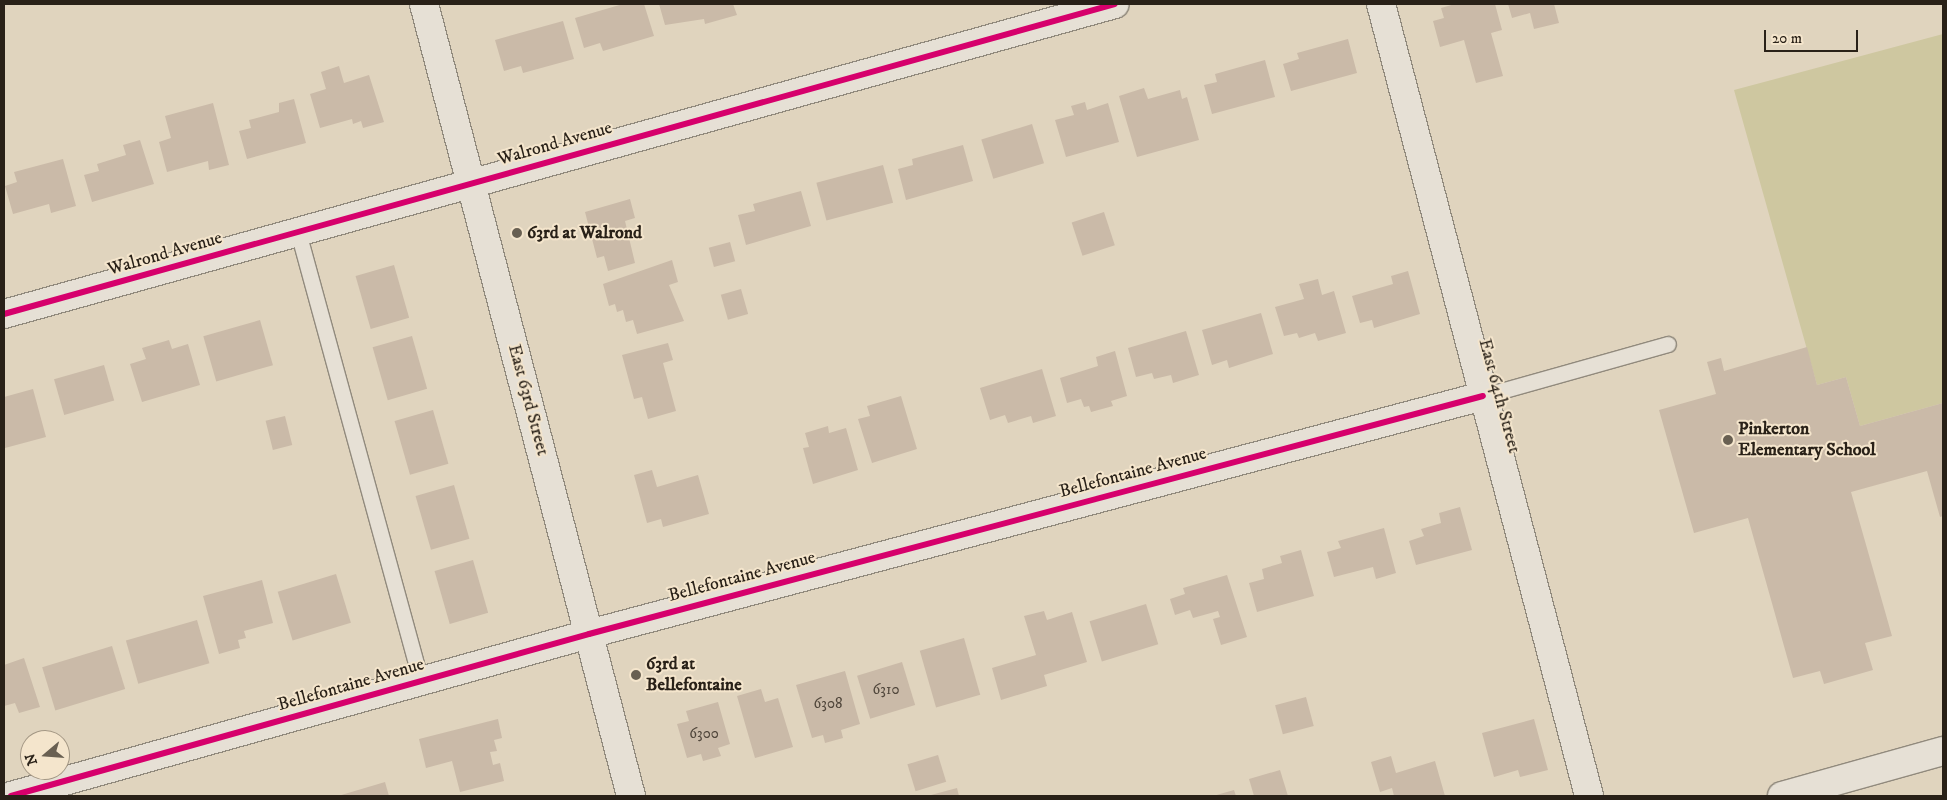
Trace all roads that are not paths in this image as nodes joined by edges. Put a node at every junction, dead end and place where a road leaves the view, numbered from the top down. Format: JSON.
{"nodes":[{"id":1,"x":424,"y":4,"type":"edge"},
{"id":2,"x":1115,"y":4,"type":"edge"},
{"id":3,"x":1380,"y":4,"type":"edge"},
{"id":4,"x":471,"y":184,"type":"junction"},
{"id":5,"x":298,"y":232,"type":"junction"},
{"id":6,"x":4,"y":314,"type":"edge"},
{"id":7,"x":1668,"y":344,"type":"dead end"},
{"id":8,"x":1483,"y":396,"type":"junction"},
{"id":9,"x":589,"y":634,"type":"junction"},
{"id":10,"x":421,"y":681,"type":"junction"},
{"id":11,"x":1943,"y":751,"type":"edge"},
{"id":12,"x":11,"y":796,"type":"edge"},
{"id":13,"x":631,"y":796,"type":"edge"},
{"id":14,"x":1589,"y":796,"type":"edge"},
{"id":15,"x":1782,"y":796,"type":"edge"}],
"edges":[{"from":1,"to":4,"type":"street","name":"East 63rd Street"},
{"from":2,"to":4,"type":"street","name":"Walrond Avenue"},
{"from":3,"to":8,"type":"street","name":"East 64th Street"},
{"from":4,"to":5,"type":"street","name":"Walrond Avenue"},
{"from":4,"to":9,"type":"street","name":"East 63rd Street"},
{"from":5,"to":6,"type":"street","name":"Walrond Avenue"},
{"from":5,"to":10,"type":"lane"},
{"from":7,"to":8,"type":"lane"},
{"from":8,"to":9,"type":"street","name":"Bellefontaine Avenue"},
{"from":8,"to":14,"type":"street","name":"East 64th Street"},
{"from":9,"to":10,"type":"street","name":"Bellefontaine Avenue"},
{"from":9,"to":13,"type":"street","name":"East 63rd Street"},
{"from":10,"to":12,"type":"street","name":"Bellefontaine Avenue"},
{"from":11,"to":15,"type":"street"}]}
